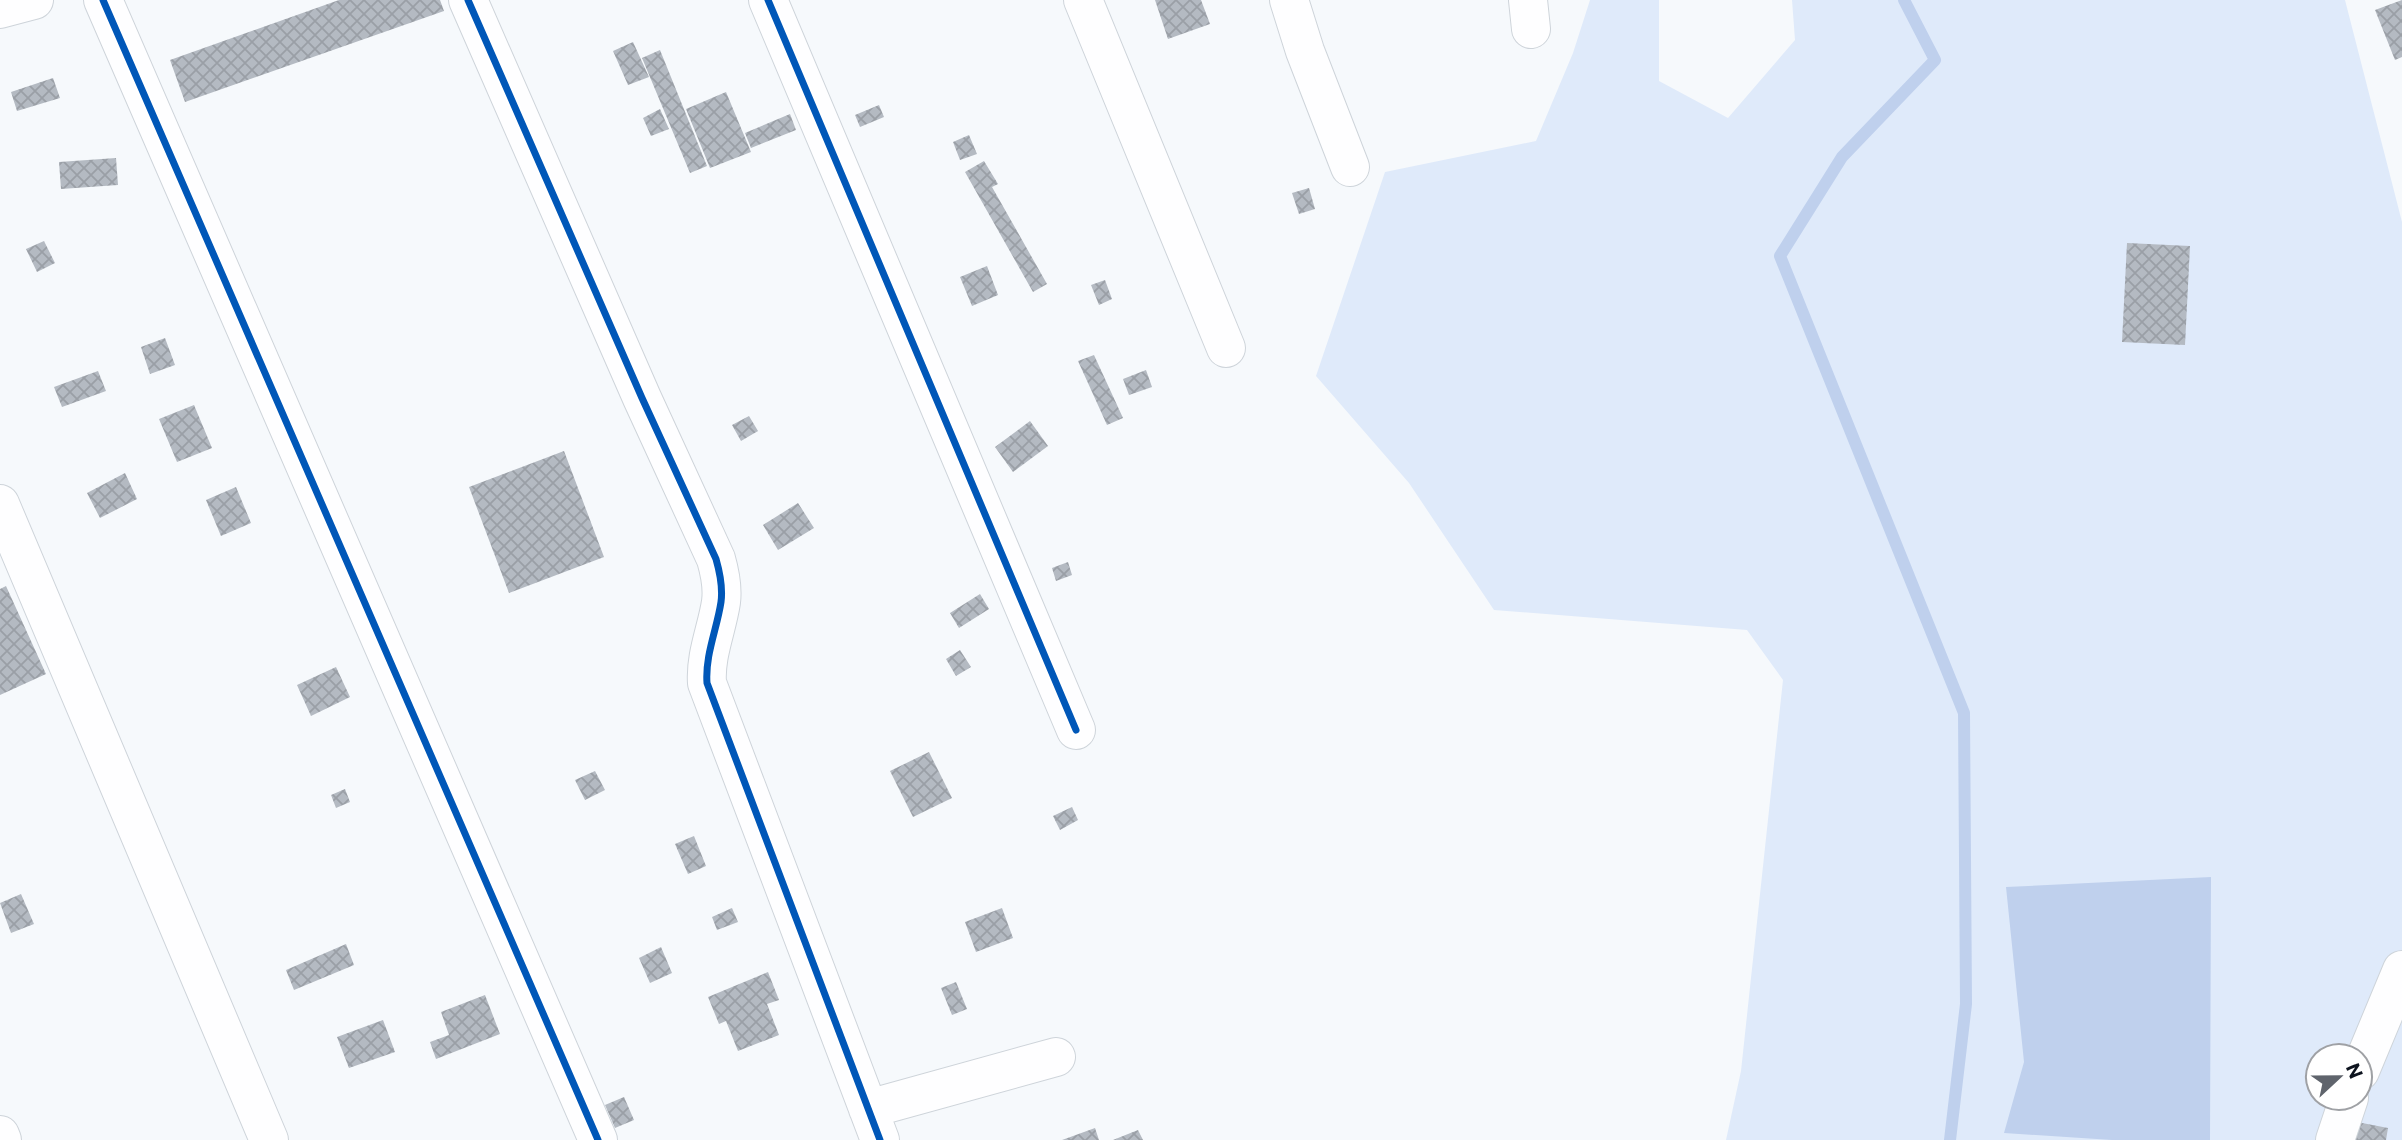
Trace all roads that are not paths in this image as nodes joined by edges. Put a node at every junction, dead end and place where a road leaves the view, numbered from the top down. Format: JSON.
{"nodes":[{"id":1,"x":34,"y":0,"type":"edge"},
{"id":2,"x":103,"y":0,"type":"edge"},
{"id":3,"x":468,"y":0,"type":"edge"},
{"id":4,"x":768,"y":0,"type":"edge"},
{"id":5,"x":1083,"y":0,"type":"edge"},
{"id":6,"x":1289,"y":0,"type":"edge"},
{"id":7,"x":0,"y":9,"type":"edge"},
{"id":8,"x":1350,"y":167,"type":"dead end"},
{"id":9,"x":1226,"y":348,"type":"dead end"},
{"id":10,"x":0,"y":504,"type":"edge"},
{"id":11,"x":1076,"y":730,"type":"dead end"},
{"id":12,"x":2402,"y":970,"type":"edge"},
{"id":13,"x":2372,"y":1042,"type":"edge"},
{"id":14,"x":1056,"y":1057,"type":"dead end"},
{"id":15,"x":2344,"y":1112,"type":"edge"},
{"id":16,"x":874,"y":1124,"type":"edge"},
{"id":17,"x":269,"y":1140,"type":"edge"},
{"id":18,"x":598,"y":1140,"type":"edge"},
{"id":19,"x":2335,"y":1140,"type":"edge"}],
"edges":[{"from":1,"to":7,"type":"street"},
{"from":2,"to":18,"type":"street"},
{"from":3,"to":16,"type":"street"},
{"from":4,"to":11,"type":"street"},
{"from":5,"to":9,"type":"street"},
{"from":6,"to":8,"type":"street"},
{"from":10,"to":17,"type":"street"},
{"from":12,"to":13,"type":"street"},
{"from":14,"to":16,"type":"street"},
{"from":15,"to":19,"type":"street"}]}
